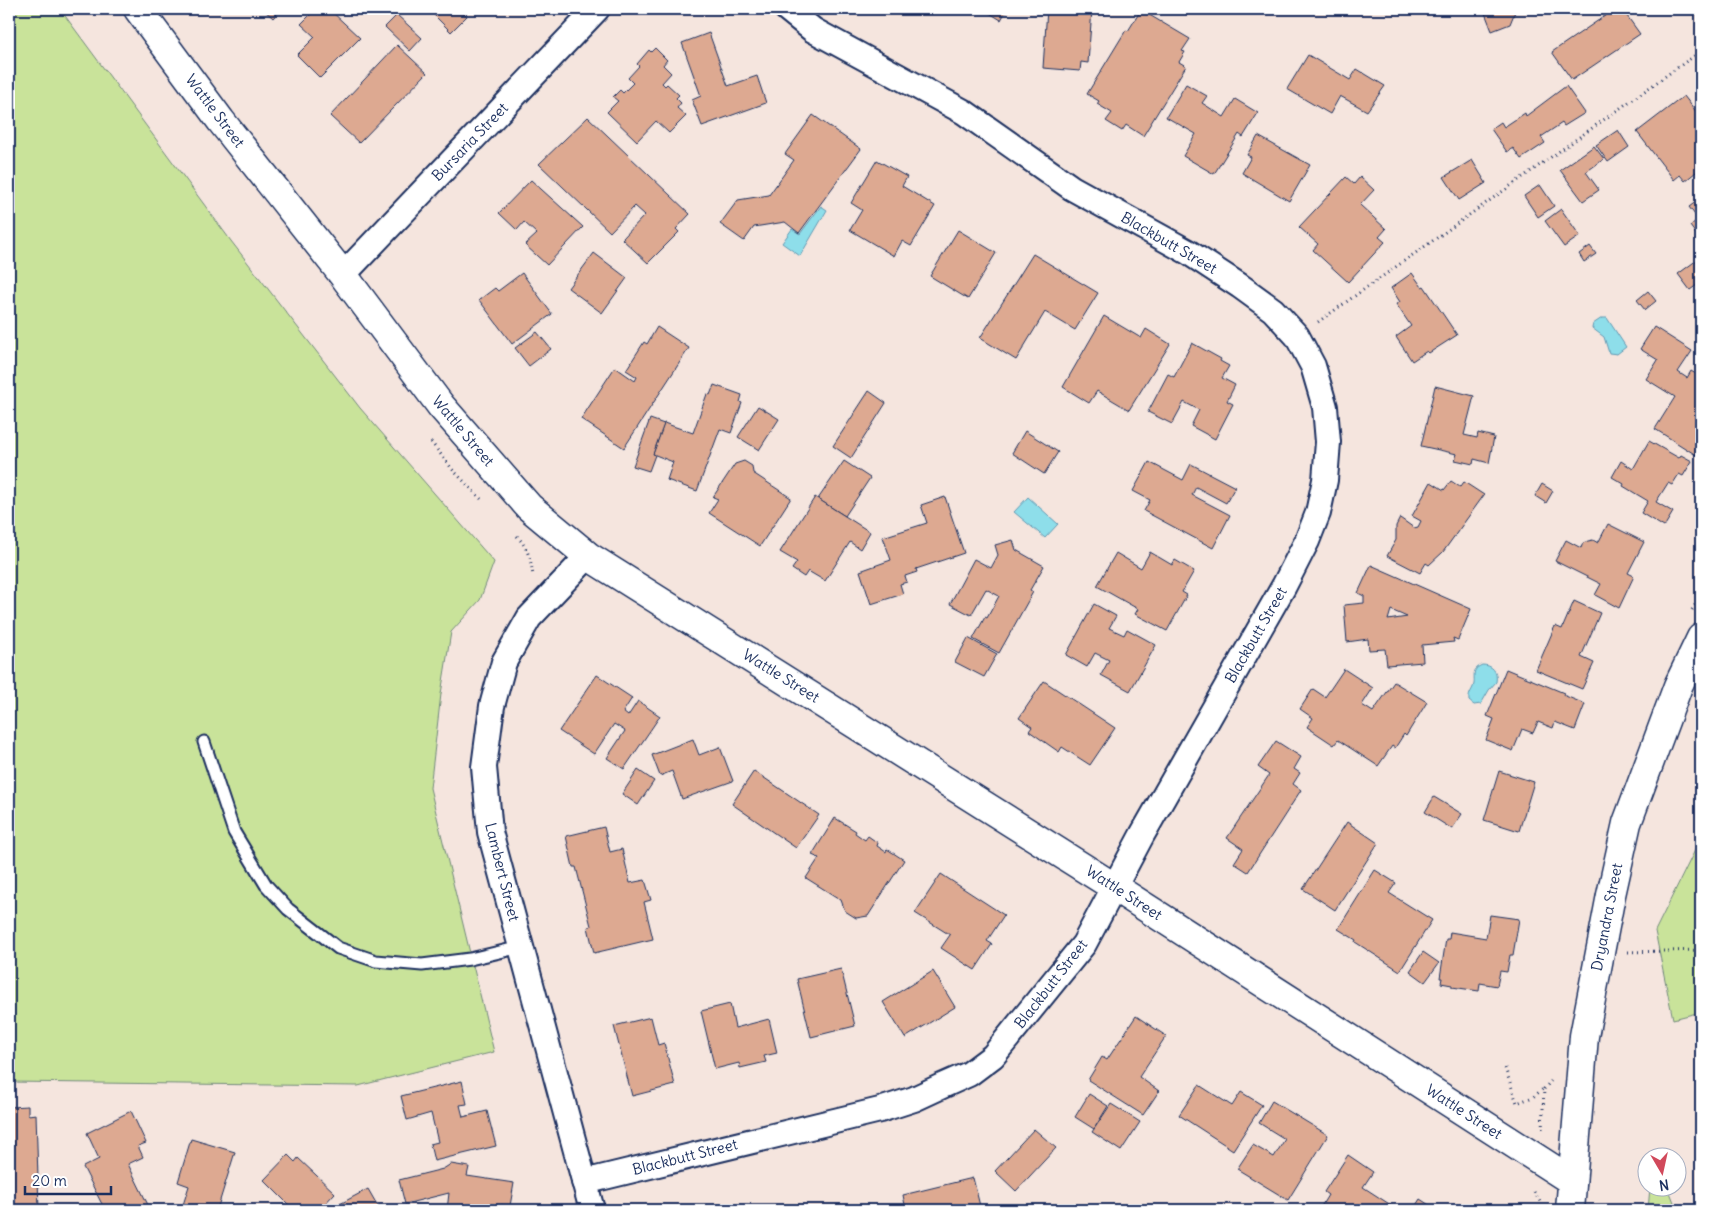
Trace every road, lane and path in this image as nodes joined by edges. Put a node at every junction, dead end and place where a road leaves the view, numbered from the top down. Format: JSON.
{"nodes":[{"id":1,"x":138,"y":9,"type":"edge"},
{"id":2,"x":597,"y":9,"type":"edge"},
{"id":3,"x":787,"y":9,"type":"edge"},
{"id":4,"x":1701,"y":51,"type":"edge"},
{"id":5,"x":343,"y":275,"type":"junction"},
{"id":6,"x":1297,"y":336,"type":"junction"},
{"id":7,"x":588,"y":556,"type":"junction"},
{"id":8,"x":1701,"y":638,"type":"edge"},
{"id":9,"x":204,"y":742,"type":"dead end"},
{"id":10,"x":1114,"y":887,"type":"junction"},
{"id":11,"x":521,"y":947,"type":"junction"},
{"id":12,"x":1701,"y":950,"type":"edge"},
{"id":13,"x":1600,"y":952,"type":"junction"},
{"id":14,"x":1506,"y":1068,"type":"dead end"},
{"id":15,"x":1544,"y":1089,"type":"dead end"},
{"id":16,"x":1572,"y":1181,"type":"junction"},
{"id":17,"x":584,"y":1182,"type":"junction"},
{"id":18,"x":592,"y":1210,"type":"edge"},
{"id":19,"x":1570,"y":1210,"type":"edge"}],
"edges":[{"from":1,"to":5,"type":"street","name":"Wattle Street"},
{"from":2,"to":5,"type":"street","name":"Bursaria Street"},
{"from":3,"to":6,"type":"street","name":"Blackbutt Street"},
{"from":4,"to":6,"type":"path"},
{"from":5,"to":7,"type":"street","name":"Wattle Street"},
{"from":6,"to":10,"type":"street","name":"Blackbutt Street"},
{"from":7,"to":10,"type":"street","name":"Wattle Street"},
{"from":7,"to":11,"type":"street","name":"Lambert Street"},
{"from":8,"to":13,"type":"street","name":"Dryandra Street"},
{"from":9,"to":11,"type":"lane"},
{"from":10,"to":16,"type":"street","name":"Wattle Street"},
{"from":10,"to":17,"type":"street","name":"Blackbutt Street"},
{"from":11,"to":17,"type":"street","name":"Lambert Street"},
{"from":12,"to":13,"type":"path"},
{"from":13,"to":16,"type":"street","name":"Dryandra Street"},
{"from":14,"to":15,"type":"path"},
{"from":16,"to":19,"type":"street","name":"Dryandra Street"},
{"from":17,"to":18,"type":"street","name":"Lambert Street"}]}
